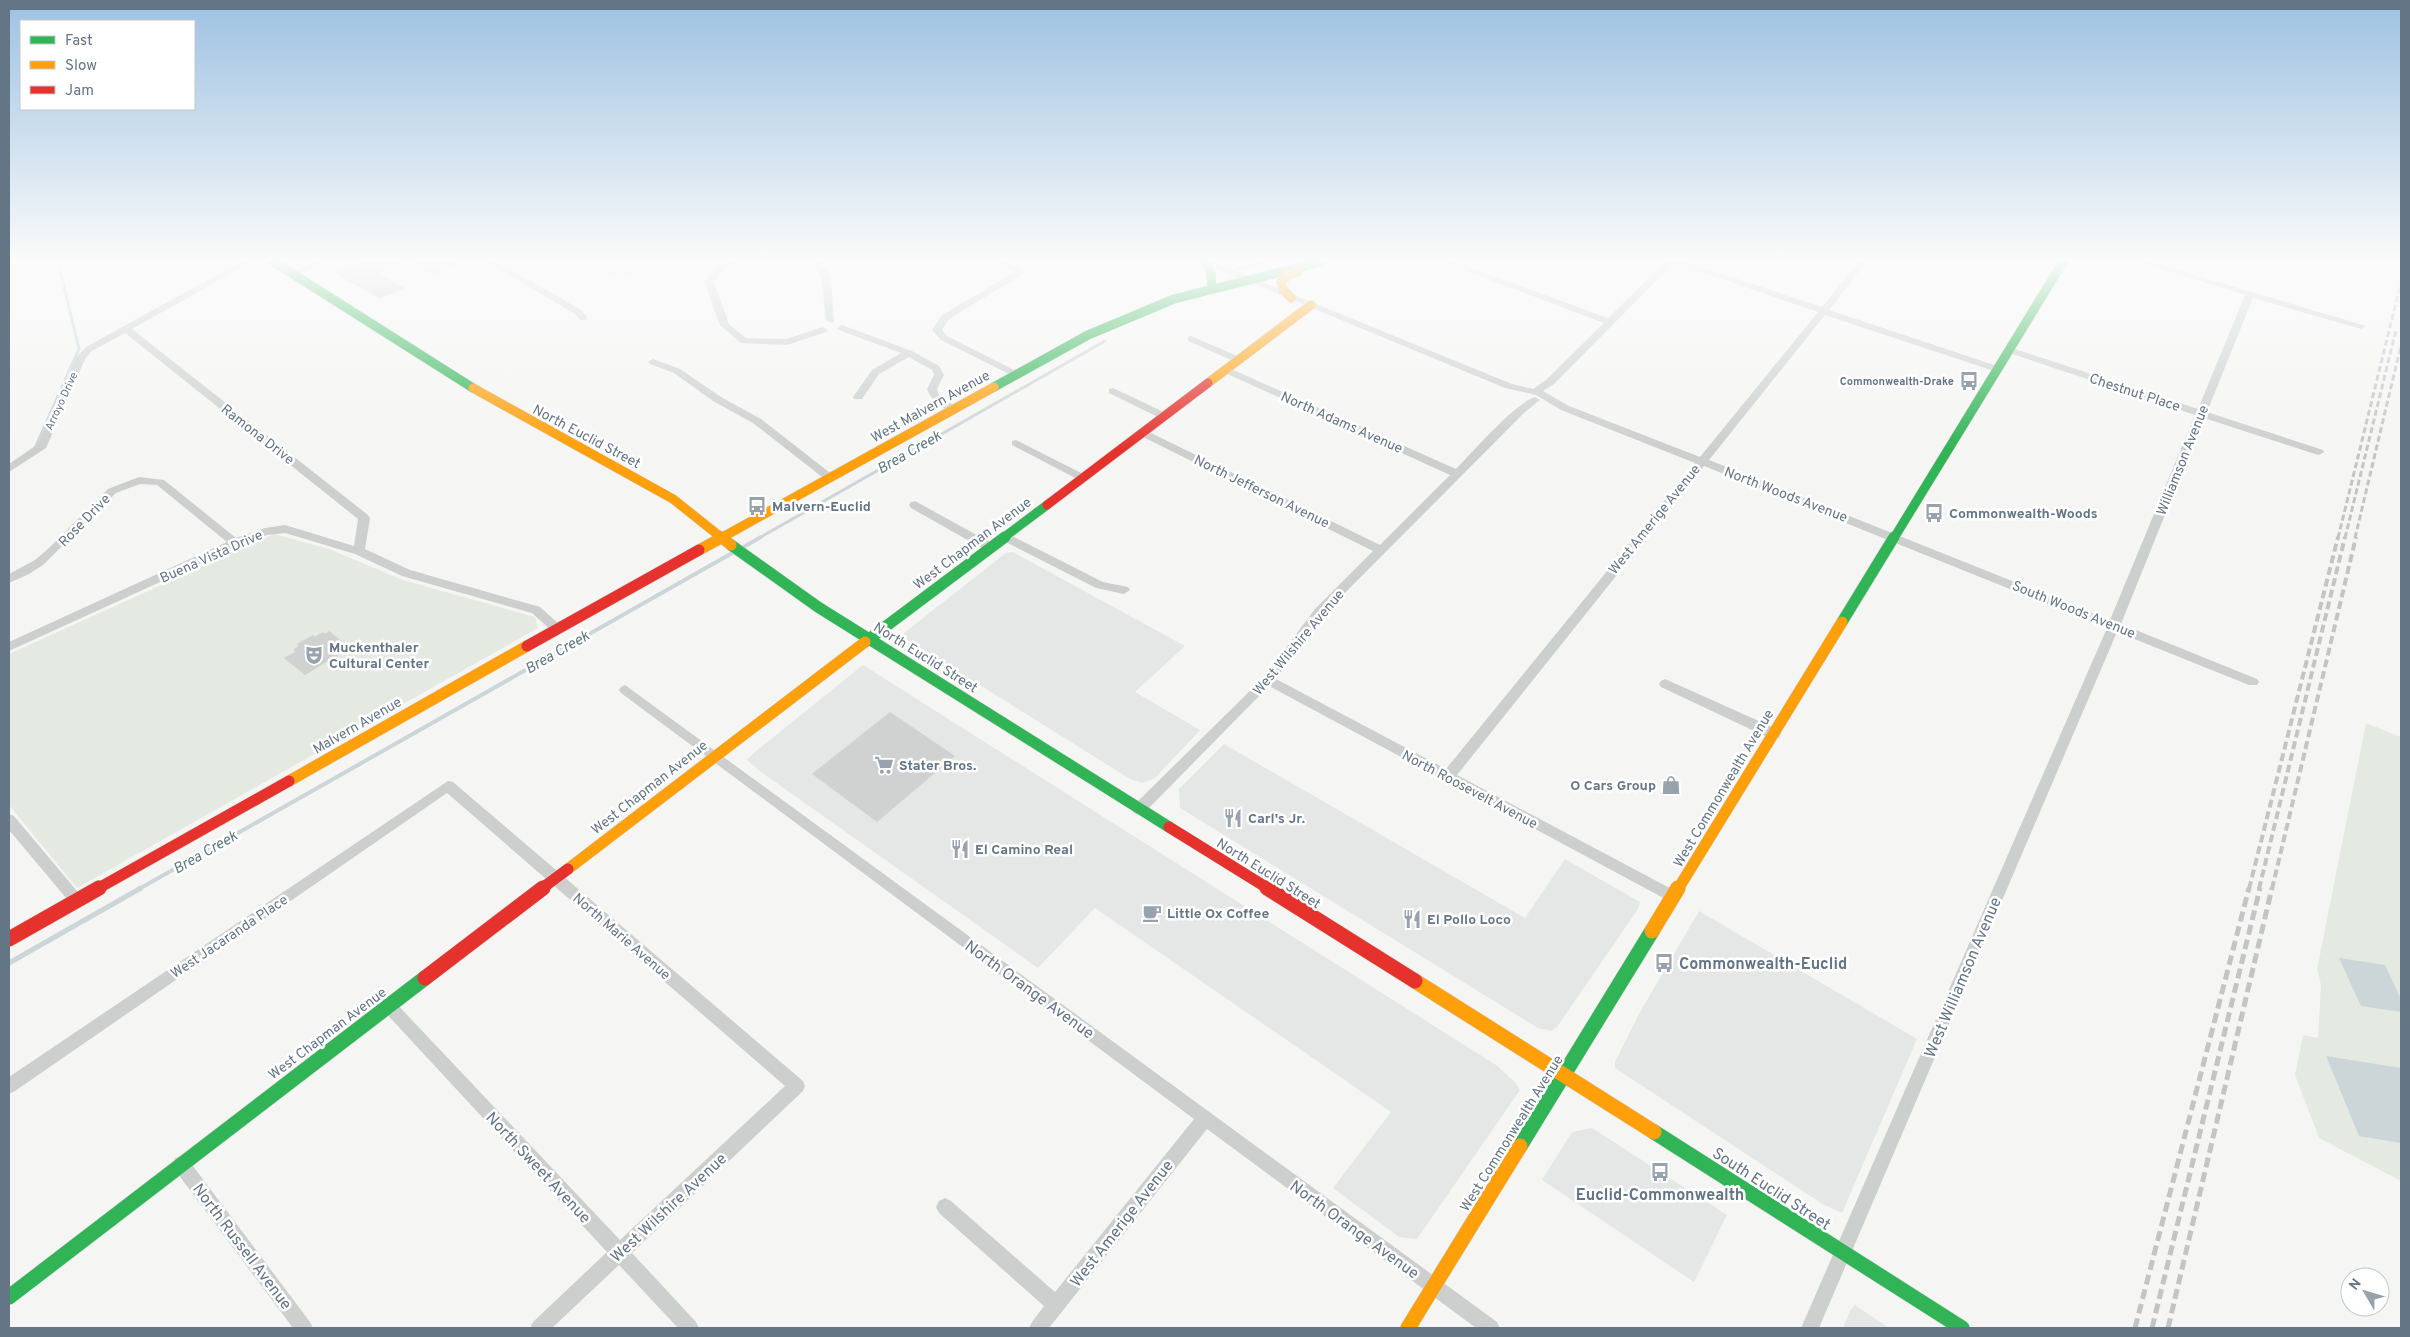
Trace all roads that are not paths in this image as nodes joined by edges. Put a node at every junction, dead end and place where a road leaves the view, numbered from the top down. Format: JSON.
{"nodes":[{"id":1,"x":136,"y":324,"type":"edge"},
{"id":2,"x":372,"y":324,"type":"edge"},
{"id":3,"x":725,"y":324,"type":"edge"},
{"id":4,"x":940,"y":324,"type":"edge"},
{"id":5,"x":1113,"y":324,"type":"edge"},
{"id":6,"x":1286,"y":324,"type":"edge"},
{"id":7,"x":1357,"y":324,"type":"edge"},
{"id":8,"x":1608,"y":324,"type":"edge"},
{"id":9,"x":1815,"y":324,"type":"edge"},
{"id":10,"x":1863,"y":324,"type":"edge"},
{"id":11,"x":2025,"y":324,"type":"edge"},
{"id":12,"x":2237,"y":324,"type":"edge"},
{"id":13,"x":2355,"y":324,"type":"edge"},
{"id":14,"x":2361,"y":326,"type":"dead end"},
{"id":15,"x":842,"y":328,"type":"dead end"},
{"id":16,"x":126,"y":330,"type":"junction"},
{"id":17,"x":822,"y":330,"type":"dead end"},
{"id":18,"x":1191,"y":339,"type":"dead end"},
{"id":19,"x":2009,"y":350,"type":"junction"},
{"id":20,"x":909,"y":353,"type":"junction"},
{"id":21,"x":1239,"y":360,"type":"junction"},
{"id":22,"x":653,"y":362,"type":"dead end"},
{"id":23,"x":1998,"y":369,"type":"junction"},
{"id":24,"x":1226,"y":370,"type":"junction"},
{"id":25,"x":1016,"y":375,"type":"junction"},
{"id":26,"x":1113,"y":391,"type":"dead end"},
{"id":27,"x":1535,"y":396,"type":"junction"},
{"id":28,"x":858,"y":398,"type":"dead end"},
{"id":29,"x":954,"y":410,"type":"junction"},
{"id":30,"x":2201,"y":413,"type":"junction"},
{"id":31,"x":1164,"y":416,"type":"junction"},
{"id":32,"x":1143,"y":433,"type":"junction"},
{"id":33,"x":1016,"y":443,"type":"dead end"},
{"id":34,"x":2319,"y":452,"type":"dead end"},
{"id":35,"x":1701,"y":461,"type":"junction"},
{"id":36,"x":9,"y":469,"type":"edge"},
{"id":37,"x":1457,"y":474,"type":"junction"},
{"id":38,"x":830,"y":478,"type":"junction"},
{"id":39,"x":1083,"y":478,"type":"junction"},
{"id":40,"x":915,"y":505,"type":"dead end"},
{"id":41,"x":722,"y":537,"type":"junction"},
{"id":42,"x":1006,"y":537,"type":"junction"},
{"id":43,"x":1894,"y":537,"type":"junction"},
{"id":44,"x":236,"y":543,"type":"junction"},
{"id":45,"x":991,"y":548,"type":"junction"},
{"id":46,"x":1381,"y":550,"type":"junction"},
{"id":47,"x":359,"y":551,"type":"junction"},
{"id":48,"x":9,"y":579,"type":"edge"},
{"id":49,"x":1124,"y":590,"type":"dead end"},
{"id":50,"x":2114,"y":625,"type":"junction"},
{"id":51,"x":557,"y":629,"type":"junction"},
{"id":52,"x":870,"y":640,"type":"junction"},
{"id":53,"x":9,"y":647,"type":"edge"},
{"id":54,"x":1268,"y":680,"type":"junction"},
{"id":55,"x":2253,"y":682,"type":"dead end"},
{"id":56,"x":1666,"y":684,"type":"dead end"},
{"id":57,"x":625,"y":690,"type":"dead end"},
{"id":58,"x":1774,"y":734,"type":"junction"},
{"id":59,"x":715,"y":756,"type":"junction"},
{"id":60,"x":1447,"y":777,"type":"junction"},
{"id":61,"x":448,"y":786,"type":"joint"},
{"id":62,"x":1138,"y":809,"type":"junction"},
{"id":63,"x":9,"y":820,"type":"edge"},
{"id":64,"x":555,"y":879,"type":"junction"},
{"id":65,"x":1674,"y":897,"type":"junction"},
{"id":66,"x":77,"y":901,"type":"junction"},
{"id":67,"x":9,"y":940,"type":"edge"},
{"id":68,"x":388,"y":1005,"type":"junction"},
{"id":69,"x":1565,"y":1075,"type":"junction"},
{"id":70,"x":9,"y":1086,"type":"edge"},
{"id":71,"x":797,"y":1086,"type":"joint"},
{"id":72,"x":1205,"y":1118,"type":"junction"},
{"id":73,"x":181,"y":1164,"type":"junction"},
{"id":74,"x":945,"y":1207,"type":"dead end"},
{"id":75,"x":1843,"y":1252,"type":"junction"},
{"id":76,"x":618,"y":1253,"type":"junction"},
{"id":77,"x":1434,"y":1287,"type":"junction"},
{"id":78,"x":9,"y":1297,"type":"edge"},
{"id":79,"x":1056,"y":1305,"type":"junction"},
{"id":80,"x":304,"y":1328,"type":"edge"},
{"id":81,"x":539,"y":1328,"type":"edge"},
{"id":82,"x":690,"y":1328,"type":"edge"},
{"id":83,"x":1038,"y":1328,"type":"edge"},
{"id":84,"x":1408,"y":1328,"type":"edge"},
{"id":85,"x":1490,"y":1328,"type":"edge"},
{"id":86,"x":1810,"y":1328,"type":"edge"},
{"id":87,"x":1962,"y":1328,"type":"edge"}],
"edges":[{"from":1,"to":16,"type":"street","name":"Arroyo Drive"},
{"from":2,"to":41,"type":"main road","name":"North Euclid Street"},
{"from":3,"to":17,"type":"street"},
{"from":4,"to":25,"type":"street"},
{"from":5,"to":25,"type":"main road","name":"West Malvern Avenue"},
{"from":6,"to":21,"type":"main road","name":"West Chapman Avenue"},
{"from":7,"to":27,"type":"street","name":"North Woods Avenue"},
{"from":8,"to":27,"type":"street","name":"West Wilshire Avenue"},
{"from":9,"to":35,"type":"street","name":"West Amerige Avenue"},
{"from":10,"to":23,"type":"street"},
{"from":11,"to":19,"type":"main road","name":"West Commonwealth Avenue"},
{"from":12,"to":30,"type":"street","name":"Williamson Avenue"},
{"from":13,"to":14,"type":"street"},
{"from":15,"to":20,"type":"street"},
{"from":16,"to":36,"type":"street","name":"Arroyo Drive"},
{"from":16,"to":47,"type":"street","name":"Ramona Drive"},
{"from":18,"to":21,"type":"street"},
{"from":19,"to":23,"type":"main road","name":"West Commonwealth Avenue"},
{"from":19,"to":30,"type":"street","name":"Chestnut Place"},
{"from":20,"to":28,"type":"street"},
{"from":20,"to":29,"type":"street"},
{"from":21,"to":24,"type":"main road","name":"West Chapman Avenue"},
{"from":22,"to":38,"type":"street"},
{"from":23,"to":43,"type":"main road","name":"West Commonwealth Avenue"},
{"from":24,"to":31,"type":"main road","name":"West Chapman Avenue"},
{"from":24,"to":37,"type":"street","name":"North Adams Avenue"},
{"from":25,"to":29,"type":"main road","name":"West Malvern Avenue"},
{"from":26,"to":31,"type":"street"},
{"from":27,"to":35,"type":"street","name":"North Woods Avenue"},
{"from":27,"to":37,"type":"street","name":"West Wilshire Avenue"},
{"from":29,"to":38,"type":"main road","name":"West Malvern Avenue"},
{"from":30,"to":34,"type":"street","name":"Chestnut Place"},
{"from":30,"to":50,"type":"street","name":"Williamson Avenue"},
{"from":31,"to":32,"type":"main road","name":"West Chapman Avenue"},
{"from":32,"to":39,"type":"main road","name":"West Chapman Avenue"},
{"from":32,"to":46,"type":"street","name":"North Jefferson Avenue"},
{"from":33,"to":39,"type":"street"},
{"from":35,"to":43,"type":"street","name":"North Woods Avenue"},
{"from":35,"to":60,"type":"street","name":"West Amerige Avenue"},
{"from":37,"to":46,"type":"street","name":"West Wilshire Avenue"},
{"from":38,"to":41,"type":"main road","name":"West Malvern Avenue"},
{"from":39,"to":42,"type":"main road","name":"West Chapman Avenue"},
{"from":40,"to":45,"type":"street"},
{"from":41,"to":51,"type":"main road","name":"Malvern Avenue"},
{"from":41,"to":52,"type":"main road","name":"North Euclid Street"},
{"from":42,"to":45,"type":"main road","name":"West Chapman Avenue"},
{"from":42,"to":49,"type":"street"},
{"from":43,"to":50,"type":"street","name":"South Woods Avenue"},
{"from":43,"to":58,"type":"main road","name":"West Commonwealth Avenue"},
{"from":44,"to":47,"type":"street","name":"Buena Vista Drive"},
{"from":44,"to":48,"type":"street","name":"Rose Drive"},
{"from":44,"to":53,"type":"street","name":"Buena Vista Drive"},
{"from":45,"to":52,"type":"main road","name":"West Chapman Avenue"},
{"from":46,"to":54,"type":"street","name":"West Wilshire Avenue"},
{"from":47,"to":51,"type":"street","name":"Buena Vista Drive"},
{"from":50,"to":55,"type":"street","name":"South Woods Avenue"},
{"from":50,"to":75,"type":"street","name":"West Williamson Avenue"},
{"from":51,"to":66,"type":"main road","name":"Malvern Avenue"},
{"from":52,"to":59,"type":"main road","name":"West Chapman Avenue"},
{"from":52,"to":62,"type":"main road","name":"North Euclid Street"},
{"from":54,"to":60,"type":"street","name":"North Roosevelt Avenue"},
{"from":54,"to":62,"type":"street","name":"West Wilshire Avenue"},
{"from":56,"to":58,"type":"street"},
{"from":57,"to":59,"type":"street","name":"North Orange Avenue"},
{"from":58,"to":65,"type":"main road","name":"West Commonwealth Avenue"},
{"from":59,"to":64,"type":"main road","name":"West Chapman Avenue"},
{"from":59,"to":72,"type":"street","name":"North Orange Avenue"},
{"from":60,"to":65,"type":"street","name":"North Roosevelt Avenue"},
{"from":61,"to":64,"type":"street","name":"North Marie Avenue"},
{"from":61,"to":70,"type":"street","name":"West Jacaranda Place"},
{"from":62,"to":69,"type":"main road","name":"North Euclid Street"},
{"from":63,"to":66,"type":"street"},
{"from":64,"to":68,"type":"main road","name":"West Chapman Avenue"},
{"from":64,"to":71,"type":"street","name":"North Marie Avenue"},
{"from":65,"to":69,"type":"main road","name":"West Commonwealth Avenue"},
{"from":66,"to":67,"type":"main road","name":"Malvern Avenue"},
{"from":68,"to":73,"type":"main road","name":"West Chapman Avenue"},
{"from":68,"to":76,"type":"street","name":"North Sweet Avenue"},
{"from":69,"to":75,"type":"main road","name":"South Euclid Street"},
{"from":69,"to":77,"type":"main road","name":"West Commonwealth Avenue"},
{"from":71,"to":76,"type":"street","name":"West Wilshire Avenue"},
{"from":72,"to":77,"type":"street","name":"North Orange Avenue"},
{"from":72,"to":79,"type":"street","name":"West Amerige Avenue"},
{"from":73,"to":78,"type":"main road","name":"West Chapman Avenue"},
{"from":73,"to":80,"type":"street","name":"North Russell Avenue"},
{"from":74,"to":79,"type":"street"},
{"from":75,"to":86,"type":"street","name":"West Williamson Avenue"},
{"from":75,"to":87,"type":"main road","name":"South Euclid Street"},
{"from":76,"to":81,"type":"street","name":"West Wilshire Avenue"},
{"from":76,"to":82,"type":"street","name":"North Sweet Avenue"},
{"from":77,"to":84,"type":"main road","name":"West Commonwealth Avenue"},
{"from":77,"to":85,"type":"street","name":"North Orange Avenue"},
{"from":79,"to":83,"type":"street","name":"West Amerige Avenue"}]}
